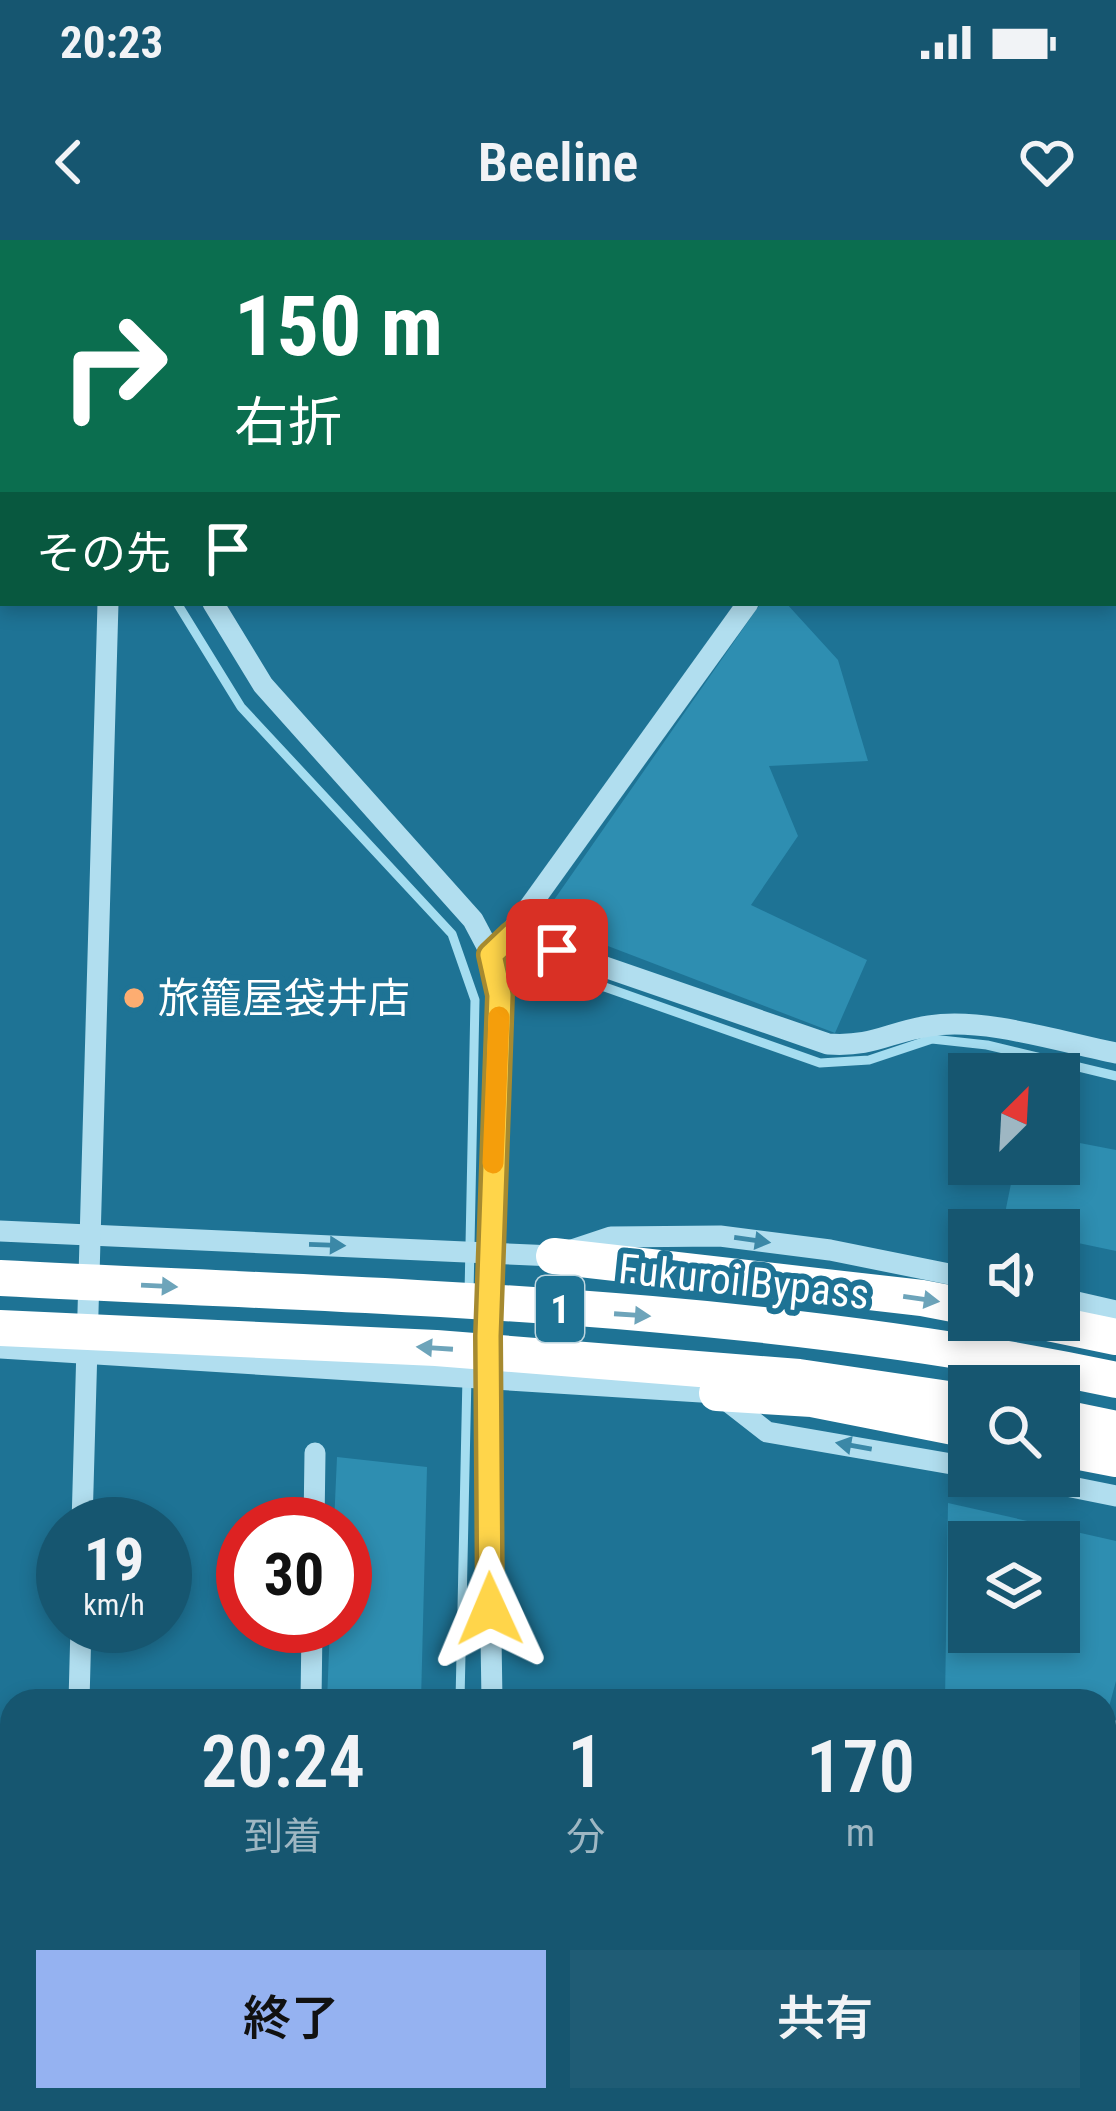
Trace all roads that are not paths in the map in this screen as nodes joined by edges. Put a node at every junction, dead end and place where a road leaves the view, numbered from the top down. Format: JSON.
{"nodes":[{"id":1,"x":108,"y":606,"type":"edge"},
{"id":2,"x":215,"y":606,"type":"edge"},
{"id":3,"x":746,"y":606,"type":"edge"},
{"id":4,"x":512,"y":935,"type":"junction"},
{"id":5,"x":491,"y":955,"type":"junction"},
{"id":6,"x":1116,"y":1053,"type":"edge"},
{"id":7,"x":0,"y":1231,"type":"edge"},
{"id":8,"x":90,"y":1237,"type":"junction"},
{"id":9,"x":490,"y":1251,"type":"junction"},
{"id":10,"x":554,"y":1256,"type":"junction"},
{"id":11,"x":948,"y":1274,"type":"edge"},
{"id":12,"x":0,"y":1278,"type":"edge"},
{"id":13,"x":948,"y":1303,"type":"edge"},
{"id":14,"x":1080,"y":1303,"type":"edge"},
{"id":15,"x":1116,"y":1311,"type":"edge"},
{"id":16,"x":0,"y":1328,"type":"edge"},
{"id":17,"x":1080,"y":1329,"type":"edge"},
{"id":18,"x":1116,"y":1336,"type":"edge"},
{"id":19,"x":0,"y":1348,"type":"edge"},
{"id":20,"x":85,"y":1352,"type":"junction"},
{"id":21,"x":488,"y":1378,"type":"junction"},
{"id":22,"x":1116,"y":1380,"type":"edge"},
{"id":23,"x":717,"y":1394,"type":"junction"},
{"id":24,"x":948,"y":1399,"type":"edge"},
{"id":25,"x":1080,"y":1421,"type":"edge"},
{"id":26,"x":948,"y":1426,"type":"edge"},
{"id":27,"x":1116,"y":1429,"type":"edge"},
{"id":28,"x":1080,"y":1452,"type":"edge"},
{"id":29,"x":315,"y":1453,"type":"dead end"},
{"id":30,"x":1116,"y":1459,"type":"edge"},
{"id":31,"x":948,"y":1463,"type":"edge"},
{"id":32,"x":1080,"y":1489,"type":"edge"},
{"id":33,"x":1116,"y":1496,"type":"edge"},
{"id":34,"x":82,"y":1497,"type":"edge"},
{"id":35,"x":314,"y":1497,"type":"edge"},
{"id":36,"x":81,"y":1653,"type":"edge"},
{"id":37,"x":312,"y":1653,"type":"edge"},
{"id":38,"x":80,"y":1689,"type":"edge"},
{"id":39,"x":311,"y":1689,"type":"edge"},
{"id":40,"x":491,"y":1689,"type":"edge"}],
"edges":[{"from":1,"to":8,"type":"street"},
{"from":2,"to":5,"type":"street"},
{"from":3,"to":4,"type":"street"},
{"from":4,"to":5,"type":"street"},
{"from":4,"to":6,"type":"street"},
{"from":5,"to":9,"type":"street"},
{"from":7,"to":8,"type":"street"},
{"from":8,"to":9,"type":"street","one_way":true},
{"from":8,"to":20,"type":"street"},
{"from":9,"to":10,"type":"street"},
{"from":9,"to":21,"type":"street"},
{"from":10,"to":11,"type":"street","one_way":true},
{"from":10,"to":13,"type":"highway","one_way":true},
{"from":12,"to":22,"type":"highway","name":"Fukuroi Bypass","number":"1","one_way":true,"bridge":true},
{"from":14,"to":15,"type":"street"},
{"from":24,"to":16,"type":"highway","number":"1","one_way":true,"bridge":true},
{"from":17,"to":18,"type":"highway"},
{"from":19,"to":20,"type":"street"},
{"from":20,"to":21,"type":"street"},
{"from":20,"to":34,"type":"street"},
{"from":21,"to":23,"type":"street"},
{"from":21,"to":40,"type":"street"},
{"from":23,"to":26,"type":"highway"},
{"from":31,"to":23,"type":"street","one_way":true},
{"from":25,"to":27,"type":"highway"},
{"from":28,"to":30,"type":"highway"},
{"from":29,"to":35,"type":"street"},
{"from":32,"to":33,"type":"street"},
{"from":36,"to":38,"type":"street"},
{"from":37,"to":39,"type":"street"}]}
